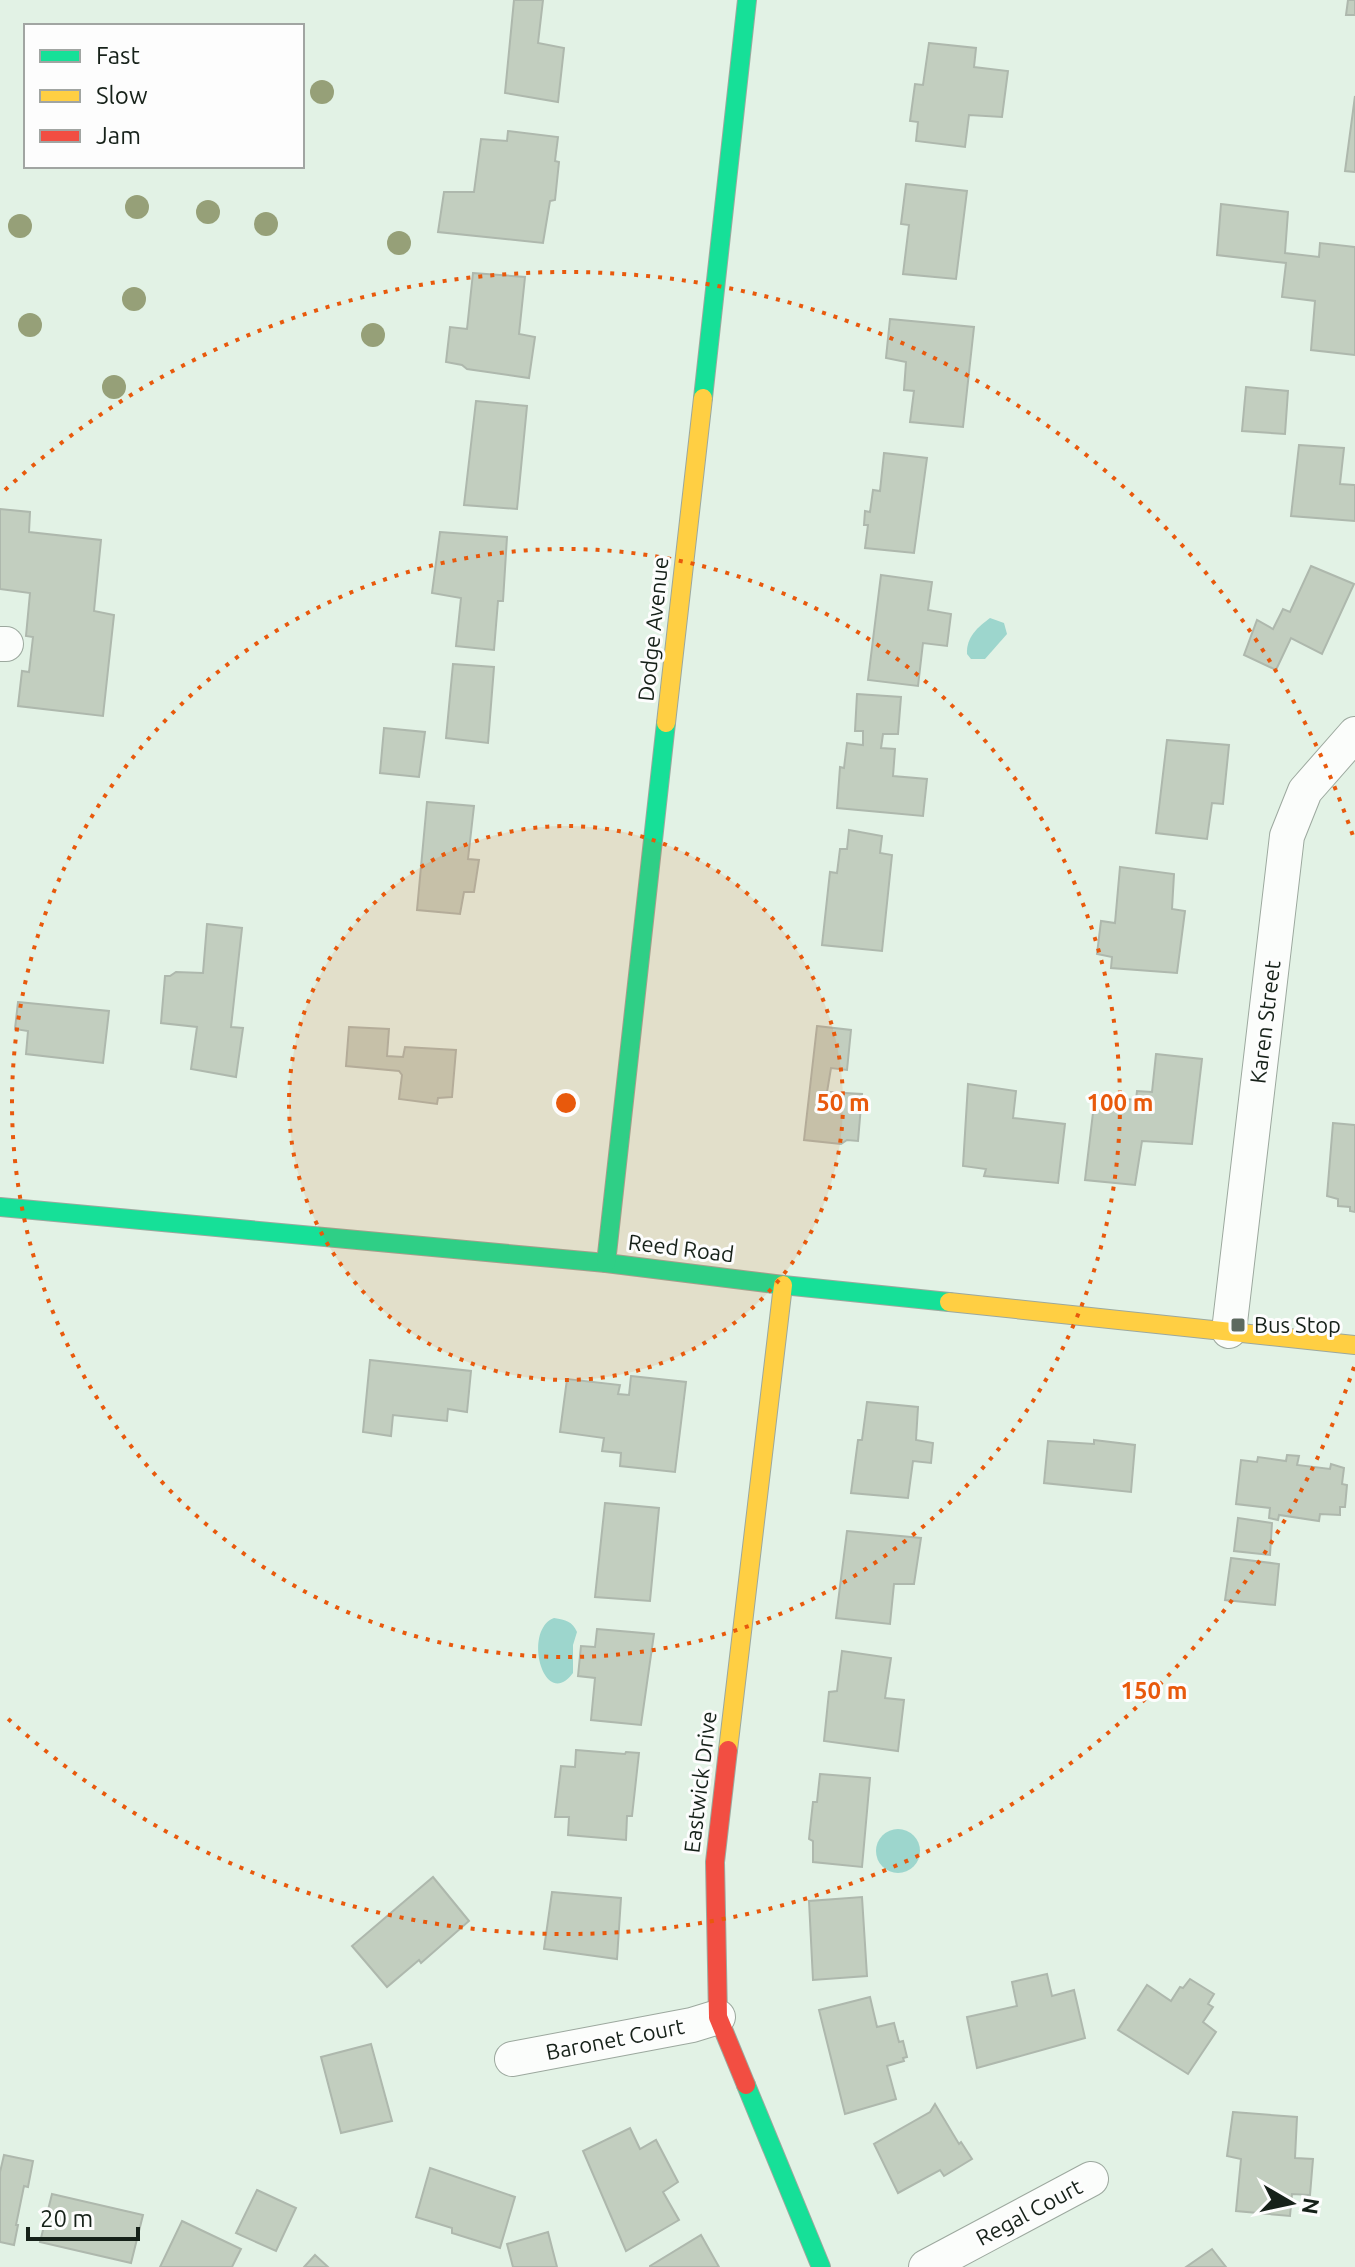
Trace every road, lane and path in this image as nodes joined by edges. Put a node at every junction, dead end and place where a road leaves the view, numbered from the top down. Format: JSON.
{"nodes":[{"id":1,"x":747,"y":0,"type":"edge"},
{"id":2,"x":1355,"y":734,"type":"edge"},
{"id":3,"x":0,"y":1207,"type":"edge"},
{"id":4,"x":606,"y":1263,"type":"junction"},
{"id":5,"x":783,"y":1285,"type":"junction"},
{"id":6,"x":1229,"y":1331,"type":"junction"},
{"id":7,"x":1355,"y":1345,"type":"edge"},
{"id":8,"x":718,"y":2017,"type":"junction"},
{"id":9,"x":512,"y":2059,"type":"dead end"},
{"id":10,"x":1091,"y":2179,"type":"dead end"},
{"id":11,"x":821,"y":2267,"type":"edge"},
{"id":12,"x":926,"y":2267,"type":"edge"}],
"edges":[{"from":1,"to":4,"type":"street","name":"Dodge Avenue"},
{"from":2,"to":6,"type":"street","name":"Karen Street"},
{"from":3,"to":4,"type":"street","name":"Reed Road"},
{"from":4,"to":5,"type":"street","name":"Reed Road"},
{"from":5,"to":6,"type":"street","name":"Reed Road"},
{"from":5,"to":8,"type":"street","name":"Eastwick Drive"},
{"from":6,"to":7,"type":"street","name":"Reed Road"},
{"from":8,"to":9,"type":"street","name":"Baronet Court"},
{"from":8,"to":11,"type":"street","name":"Eastwick Drive"},
{"from":10,"to":12,"type":"street","name":"Regal Court"}]}
